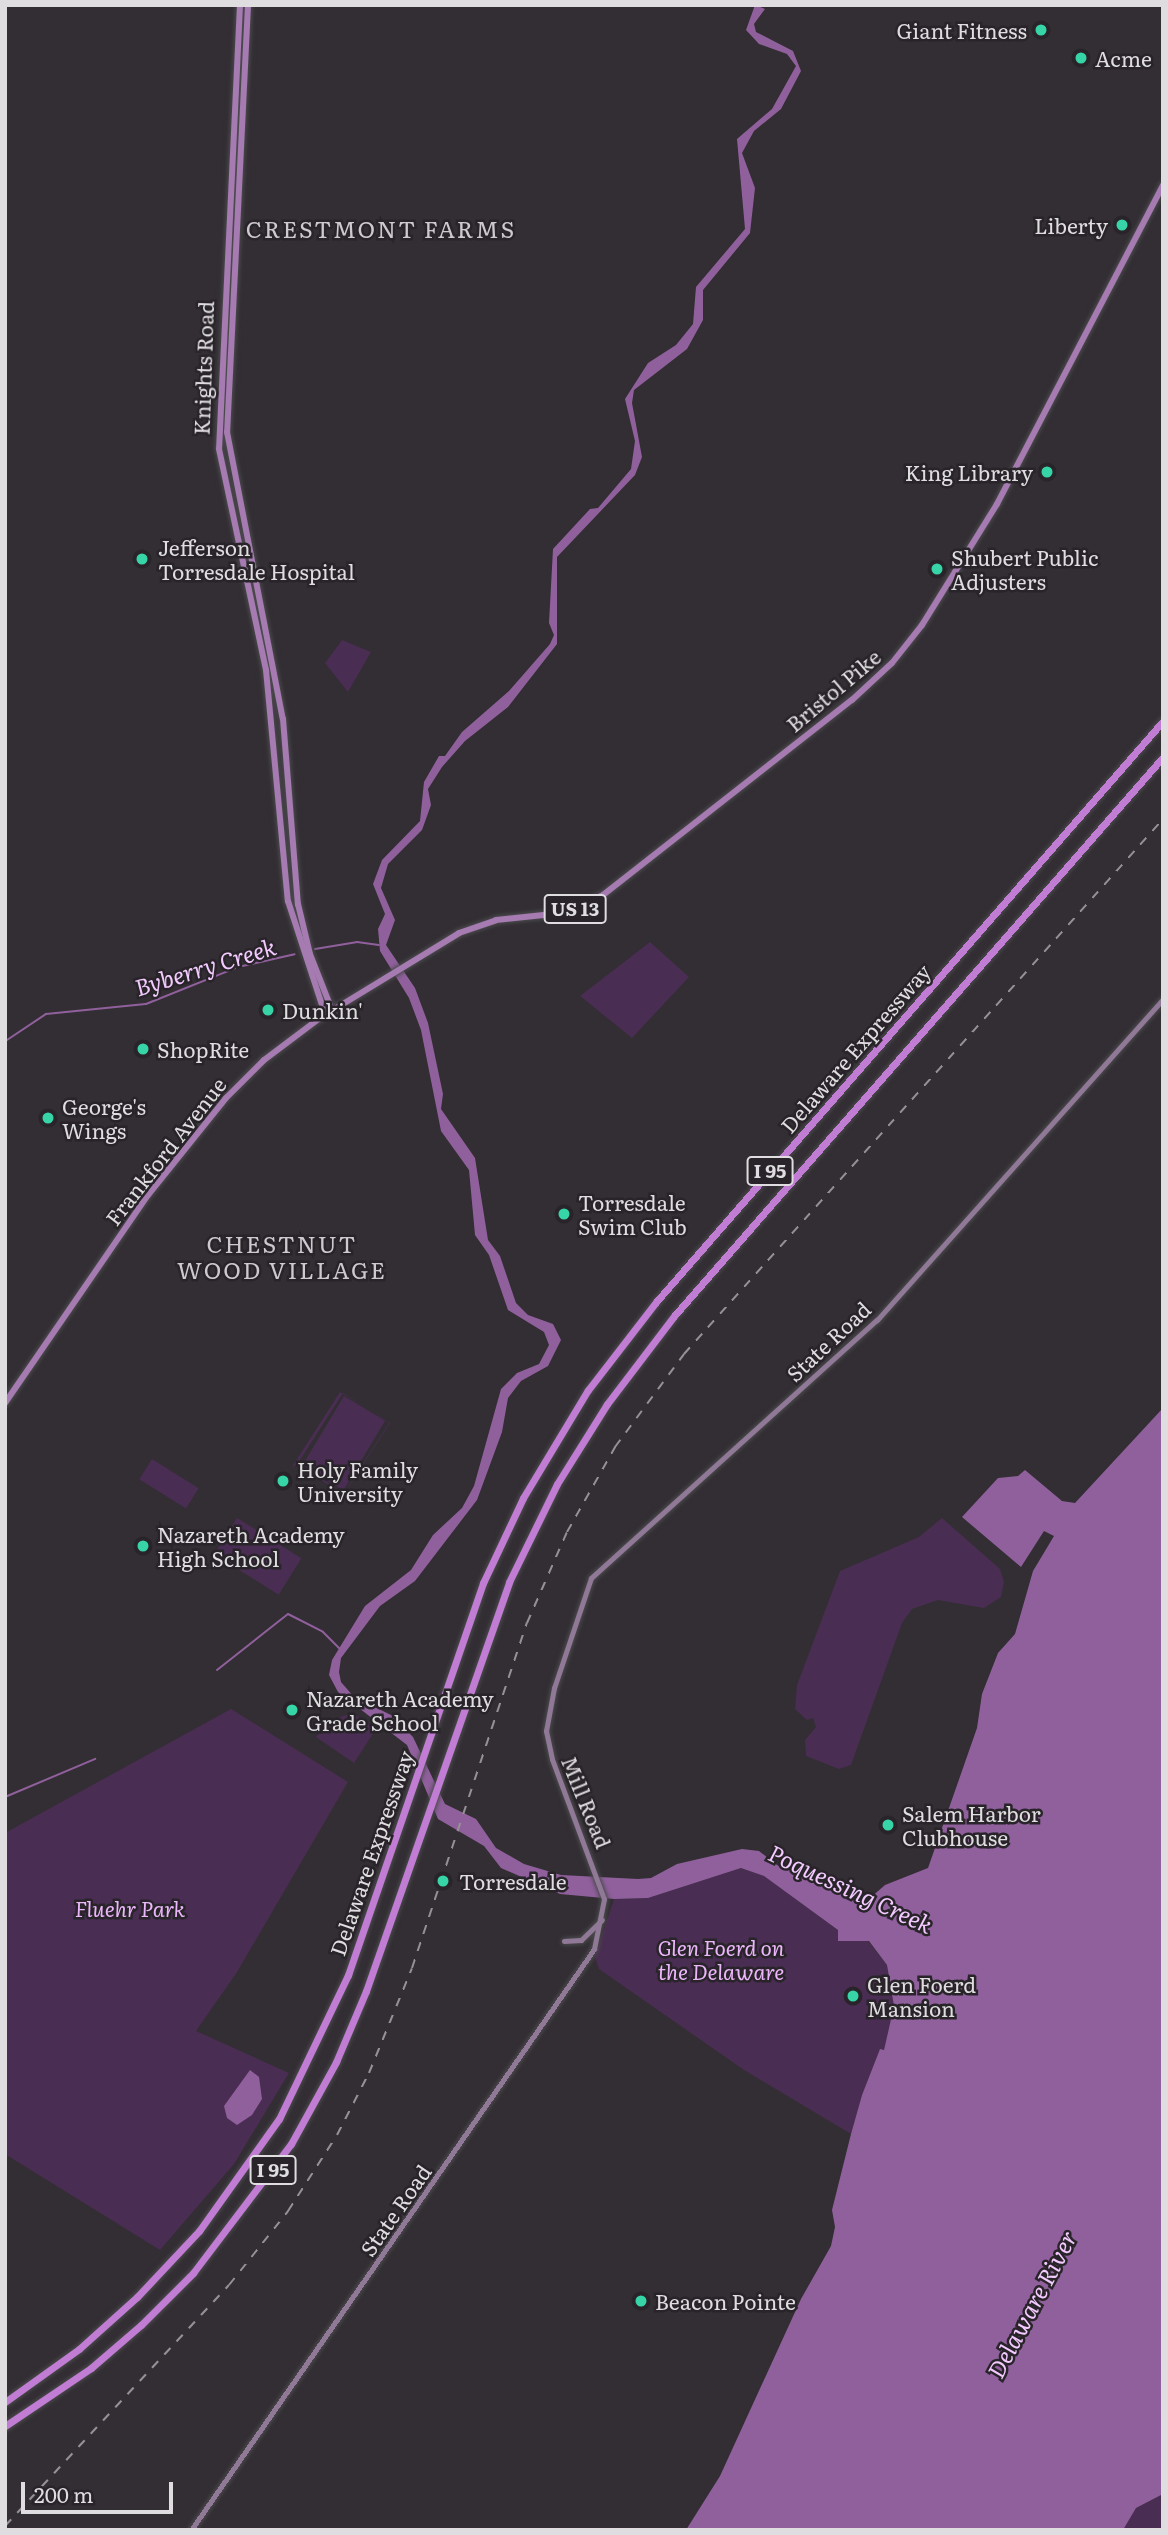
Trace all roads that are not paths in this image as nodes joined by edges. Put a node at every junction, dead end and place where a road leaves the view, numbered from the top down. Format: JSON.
{"nodes":[{"id":1,"x":240,"y":5,"type":"edge"},
{"id":2,"x":248,"y":5,"type":"edge"},
{"id":3,"x":1163,"y":186,"type":"edge"},
{"id":4,"x":1163,"y":721,"type":"edge"},
{"id":5,"x":1163,"y":757,"type":"edge"},
{"id":6,"x":400,"y":969,"type":"joint"},
{"id":7,"x":1163,"y":999,"type":"edge"},
{"id":8,"x":332,"y":1010,"type":"junction"},
{"id":9,"x":325,"y":1014,"type":"junction"},
{"id":10,"x":5,"y":1403,"type":"edge"},
{"id":11,"x":548,"y":1716,"type":"joint"},
{"id":12,"x":604,"y":1899,"type":"joint"},
{"id":13,"x":602,"y":1920,"type":"junction"},
{"id":14,"x":564,"y":1941,"type":"dead end"},
{"id":15,"x":5,"y":2402,"type":"edge"},
{"id":16,"x":5,"y":2426,"type":"edge"},
{"id":17,"x":191,"y":2530,"type":"edge"}],
"edges":[{"from":1,"to":9,"type":"main road","name":"Knights Road"},
{"from":2,"to":8,"type":"main road","name":"Knights Road"},
{"from":3,"to":6,"type":"main road","name":"Bristol Pike","number":"US 13"},
{"from":4,"to":15,"type":"highway","name":"Delaware Expressway","number":"I 95"},
{"from":5,"to":16,"type":"highway","name":"Delaware Expressway","number":"I 95"},
{"from":6,"to":8,"type":"main road","name":"Frankford Avenue","number":"US 13"},
{"from":7,"to":11,"type":"main road","name":"State Road"},
{"from":8,"to":9,"type":"main road","name":"Frankford Avenue","number":"US 13"},
{"from":9,"to":10,"type":"main road","name":"Frankford Avenue","number":"US 13"},
{"from":11,"to":12,"type":"main road","name":"Mill Road"},
{"from":12,"to":13,"type":"main road","name":"State Road"},
{"from":13,"to":14,"type":"main road"},
{"from":13,"to":17,"type":"main road","name":"State Road"}]}
